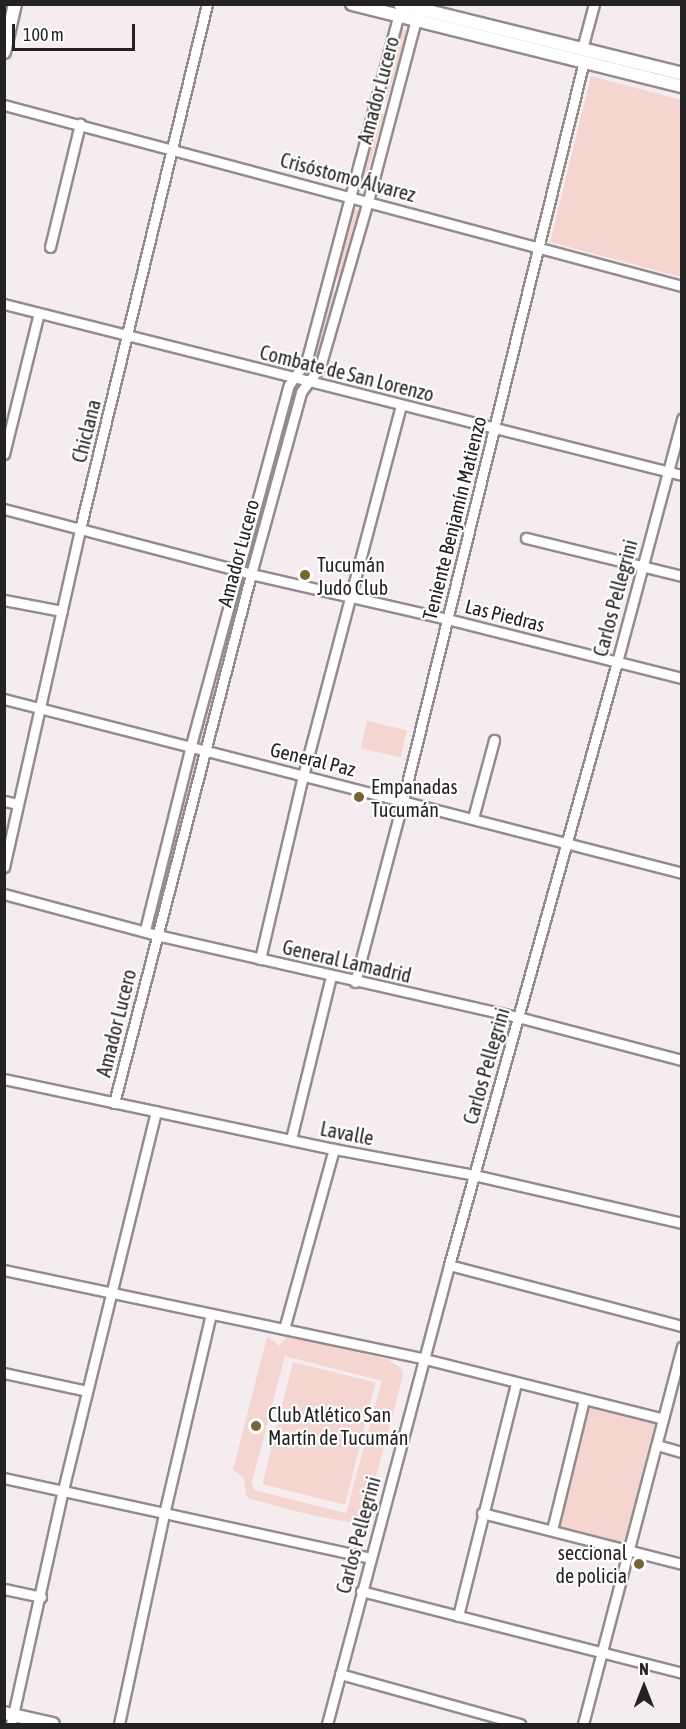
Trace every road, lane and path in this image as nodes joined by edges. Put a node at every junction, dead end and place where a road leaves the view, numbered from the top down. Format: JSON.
{"nodes":[{"id":1,"x":15,"y":4,"type":"edge"},
{"id":2,"x":207,"y":4,"type":"edge"},
{"id":3,"x":352,"y":4,"type":"edge"},
{"id":4,"x":594,"y":4,"type":"edge"},
{"id":5,"x":400,"y":7,"type":"edge"},
{"id":6,"x":418,"y":11,"type":"edge"},
{"id":7,"x":4,"y":52,"type":"edge"},
{"id":8,"x":583,"y":56,"type":"junction"},
{"id":9,"x":681,"y":74,"type":"edge"},
{"id":10,"x":681,"y":86,"type":"edge"},
{"id":11,"x":4,"y":105,"type":"edge"},
{"id":12,"x":375,"y":106,"type":"junction"},
{"id":13,"x":392,"y":110,"type":"junction"},
{"id":14,"x":80,"y":124,"type":"junction"},
{"id":15,"x":171,"y":147,"type":"junction"},
{"id":16,"x":352,"y":196,"type":"junction"},
{"id":17,"x":368,"y":201,"type":"junction"},
{"id":18,"x":51,"y":247,"type":"dead end"},
{"id":19,"x":538,"y":248,"type":"junction"},
{"id":20,"x":329,"y":283,"type":"junction"},
{"id":21,"x":343,"y":286,"type":"junction"},
{"id":22,"x":681,"y":286,"type":"edge"},
{"id":23,"x":4,"y":304,"type":"edge"},
{"id":24,"x":39,"y":313,"type":"junction"},
{"id":25,"x":129,"y":335,"type":"junction"},
{"id":26,"x":292,"y":378,"type":"junction"},
{"id":27,"x":307,"y":381,"type":"junction"},
{"id":28,"x":401,"y":406,"type":"junction"},
{"id":29,"x":681,"y":419,"type":"edge"},
{"id":30,"x":495,"y":428,"type":"junction"},
{"id":31,"x":4,"y":454,"type":"edge"},
{"id":32,"x":667,"y":471,"type":"junction"},
{"id":33,"x":681,"y":475,"type":"edge"},
{"id":34,"x":4,"y":509,"type":"edge"},
{"id":35,"x":80,"y":529,"type":"junction"},
{"id":36,"x":526,"y":538,"type":"dead end"},
{"id":37,"x":643,"y":566,"type":"junction"},
{"id":38,"x":238,"y":570,"type":"junction"},
{"id":39,"x":251,"y":574,"type":"junction"},
{"id":40,"x":681,"y":576,"type":"edge"},
{"id":41,"x":350,"y":597,"type":"junction"},
{"id":42,"x":4,"y":600,"type":"edge"},
{"id":43,"x":62,"y":611,"type":"junction"},
{"id":44,"x":447,"y":619,"type":"junction"},
{"id":45,"x":617,"y":662,"type":"junction"},
{"id":46,"x":681,"y":678,"type":"edge"},
{"id":47,"x":4,"y":699,"type":"edge"},
{"id":48,"x":40,"y":707,"type":"junction"},
{"id":49,"x":494,"y":740,"type":"dead end"},
{"id":50,"x":191,"y":745,"type":"junction"},
{"id":51,"x":206,"y":749,"type":"junction"},
{"id":52,"x":303,"y":776,"type":"junction"},
{"id":53,"x":403,"y":800,"type":"junction"},
{"id":54,"x":4,"y":801,"type":"edge"},
{"id":55,"x":18,"y":804,"type":"junction"},
{"id":56,"x":473,"y":818,"type":"junction"},
{"id":57,"x":567,"y":842,"type":"junction"},
{"id":58,"x":4,"y":867,"type":"edge"},
{"id":59,"x":681,"y":873,"type":"edge"},
{"id":60,"x":4,"y":894,"type":"edge"},
{"id":61,"x":145,"y":930,"type":"junction"},
{"id":62,"x":157,"y":934,"type":"junction"},
{"id":63,"x":260,"y":959,"type":"junction"},
{"id":64,"x":331,"y":976,"type":"junction"},
{"id":65,"x":355,"y":982,"type":"junction"},
{"id":66,"x":518,"y":1017,"type":"junction"},
{"id":67,"x":681,"y":1060,"type":"edge"},
{"id":68,"x":4,"y":1079,"type":"edge"},
{"id":69,"x":114,"y":1103,"type":"junction"},
{"id":70,"x":156,"y":1111,"type":"junction"},
{"id":71,"x":291,"y":1139,"type":"junction"},
{"id":72,"x":334,"y":1149,"type":"junction"},
{"id":73,"x":474,"y":1175,"type":"junction"},
{"id":74,"x":681,"y":1223,"type":"edge"},
{"id":75,"x":449,"y":1265,"type":"junction"},
{"id":76,"x":4,"y":1270,"type":"edge"},
{"id":77,"x":113,"y":1293,"type":"junction"},
{"id":78,"x":211,"y":1314,"type":"junction"},
{"id":79,"x":681,"y":1326,"type":"edge"},
{"id":80,"x":284,"y":1329,"type":"junction"},
{"id":81,"x":681,"y":1347,"type":"edge"},
{"id":82,"x":425,"y":1359,"type":"junction"},
{"id":83,"x":4,"y":1373,"type":"edge"},
{"id":84,"x":516,"y":1384,"type":"junction"},
{"id":85,"x":87,"y":1391,"type":"junction"},
{"id":86,"x":584,"y":1400,"type":"junction"},
{"id":87,"x":663,"y":1419,"type":"junction"},
{"id":88,"x":657,"y":1445,"type":"junction"},
{"id":89,"x":681,"y":1452,"type":"edge"},
{"id":90,"x":4,"y":1478,"type":"edge"},
{"id":91,"x":63,"y":1490,"type":"junction"},
{"id":92,"x":482,"y":1513,"type":"junction"},
{"id":93,"x":164,"y":1514,"type":"junction"},
{"id":94,"x":552,"y":1530,"type":"junction"},
{"id":95,"x":629,"y":1550,"type":"junction"},
{"id":96,"x":370,"y":1558,"type":"junction"},
{"id":97,"x":681,"y":1564,"type":"edge"},
{"id":98,"x":4,"y":1589,"type":"edge"},
{"id":99,"x":361,"y":1591,"type":"junction"},
{"id":100,"x":40,"y":1597,"type":"junction"},
{"id":101,"x":458,"y":1616,"type":"junction"},
{"id":102,"x":603,"y":1653,"type":"junction"},
{"id":103,"x":681,"y":1673,"type":"edge"},
{"id":104,"x":340,"y":1674,"type":"junction"},
{"id":105,"x":10,"y":1717,"type":"edge"},
{"id":106,"x":53,"y":1725,"type":"edge"},
{"id":107,"x":119,"y":1725,"type":"edge"},
{"id":108,"x":327,"y":1725,"type":"edge"},
{"id":109,"x":520,"y":1725,"type":"edge"},
{"id":110,"x":583,"y":1725,"type":"edge"}],
"edges":[{"from":1,"to":7,"type":"main road"},
{"from":2,"to":15,"type":"street","name":"Chiclana"},
{"from":3,"to":5,"type":"main road"},
{"from":4,"to":8,"type":"street","name":"Teniente Benjamín Matienzo"},
{"from":5,"to":6,"type":"main road"},
{"from":5,"to":12,"type":"street","name":"Amador Lucero"},
{"from":6,"to":8,"type":"main road"},
{"from":6,"to":13,"type":"street","name":"Amador Lucero"},
{"from":8,"to":9,"type":"main road"},
{"from":8,"to":10,"type":"main road"},
{"from":8,"to":19,"type":"street","name":"Teniente Benjamín Matienzo"},
{"from":11,"to":14,"type":"street","name":"Crisóstomo Álvarez"},
{"from":12,"to":13,"type":"street"},
{"from":12,"to":16,"type":"street","name":"Amador Lucero"},
{"from":13,"to":17,"type":"street","name":"Amador Lucero"},
{"from":14,"to":15,"type":"street","name":"Crisóstomo Álvarez"},
{"from":14,"to":18,"type":"street"},
{"from":15,"to":16,"type":"street","name":"Crisóstomo Álvarez"},
{"from":15,"to":25,"type":"street","name":"Chiclana"},
{"from":16,"to":17,"type":"street","name":"Crisóstomo Álvarez"},
{"from":16,"to":20,"type":"street","name":"Amador Lucero"},
{"from":17,"to":19,"type":"street","name":"Crisóstomo Álvarez"},
{"from":17,"to":21,"type":"street","name":"Amador Lucero"},
{"from":19,"to":22,"type":"street","name":"Crisóstomo Álvarez"},
{"from":19,"to":30,"type":"street","name":"Teniente Benjamín Matienzo"},
{"from":20,"to":21,"type":"street"},
{"from":20,"to":26,"type":"street","name":"Amador Lucero"},
{"from":21,"to":27,"type":"street","name":"Amador Lucero"},
{"from":23,"to":24,"type":"street","name":"Combate de San Lorenzo"},
{"from":24,"to":25,"type":"street","name":"Combate de San Lorenzo"},
{"from":24,"to":31,"type":"street"},
{"from":25,"to":26,"type":"street","name":"Combate de San Lorenzo"},
{"from":25,"to":35,"type":"street","name":"Chiclana"},
{"from":26,"to":27,"type":"street","name":"Combate de San Lorenzo"},
{"from":26,"to":38,"type":"street","name":"Amador Lucero"},
{"from":27,"to":28,"type":"street","name":"Combate de San Lorenzo"},
{"from":27,"to":39,"type":"street","name":"Amador Lucero"},
{"from":28,"to":30,"type":"street","name":"Combate de San Lorenzo"},
{"from":28,"to":41,"type":"street"},
{"from":29,"to":32,"type":"street","name":"Carlos Pellegrini"},
{"from":30,"to":32,"type":"street","name":"Combate de San Lorenzo"},
{"from":30,"to":44,"type":"street","name":"Teniente Benjamín Matienzo"},
{"from":32,"to":33,"type":"street","name":"Combate de San Lorenzo"},
{"from":32,"to":37,"type":"street","name":"Carlos Pellegrini"},
{"from":34,"to":35,"type":"street","name":"Las Piedras"},
{"from":35,"to":38,"type":"street","name":"Las Piedras"},
{"from":35,"to":43,"type":"street","name":"Chiclana"},
{"from":36,"to":37,"type":"street"},
{"from":37,"to":40,"type":"street"},
{"from":37,"to":45,"type":"street","name":"Carlos Pellegrini"},
{"from":38,"to":39,"type":"street","name":"Las Piedras"},
{"from":38,"to":50,"type":"street","name":"Amador Lucero"},
{"from":39,"to":41,"type":"street","name":"Las Piedras"},
{"from":39,"to":51,"type":"street","name":"Amador Lucero"},
{"from":41,"to":44,"type":"street","name":"Las Piedras"},
{"from":41,"to":52,"type":"street"},
{"from":42,"to":43,"type":"street"},
{"from":43,"to":48,"type":"street","name":"Chiclana"},
{"from":44,"to":45,"type":"street","name":"Las Piedras"},
{"from":44,"to":53,"type":"street","name":"Teniente Benjamín Matienzo"},
{"from":45,"to":46,"type":"street","name":"Las Piedras"},
{"from":45,"to":57,"type":"street","name":"Carlos Pellegrini"},
{"from":47,"to":48,"type":"street","name":"General Paz"},
{"from":48,"to":50,"type":"street","name":"General Paz"},
{"from":48,"to":55,"type":"street","name":"Chiclana"},
{"from":49,"to":56,"type":"street"},
{"from":50,"to":51,"type":"street","name":"General Paz"},
{"from":50,"to":61,"type":"street","name":"Amador Lucero"},
{"from":51,"to":52,"type":"street","name":"General Paz"},
{"from":51,"to":62,"type":"street","name":"Amador Lucero"},
{"from":52,"to":53,"type":"street","name":"General Paz"},
{"from":52,"to":63,"type":"street"},
{"from":53,"to":56,"type":"street","name":"General Paz"},
{"from":53,"to":65,"type":"street","name":"Teniente Benjamín Matienzo"},
{"from":54,"to":55,"type":"street"},
{"from":55,"to":58,"type":"street","name":"Chiclana"},
{"from":56,"to":57,"type":"street","name":"General Paz"},
{"from":57,"to":59,"type":"street","name":"General Paz"},
{"from":57,"to":66,"type":"street","name":"Carlos Pellegrini"},
{"from":60,"to":61,"type":"street","name":"General Lamadrid"},
{"from":61,"to":62,"type":"street","name":"General Lamadrid"},
{"from":62,"to":63,"type":"street","name":"General Lamadrid"},
{"from":62,"to":69,"type":"street","name":"Amador Lucero"},
{"from":63,"to":64,"type":"street","name":"General Lamadrid"},
{"from":64,"to":65,"type":"street","name":"General Lamadrid"},
{"from":64,"to":71,"type":"street"},
{"from":65,"to":66,"type":"street","name":"General Lamadrid"},
{"from":66,"to":67,"type":"street","name":"General Lamadrid"},
{"from":66,"to":73,"type":"street","name":"Carlos Pellegrini"},
{"from":68,"to":69,"type":"street","name":"Lavalle"},
{"from":69,"to":70,"type":"street","name":"Lavalle"},
{"from":70,"to":71,"type":"street","name":"Lavalle"},
{"from":70,"to":77,"type":"street"},
{"from":71,"to":72,"type":"street","name":"Lavalle"},
{"from":72,"to":73,"type":"street","name":"Lavalle"},
{"from":72,"to":80,"type":"street"},
{"from":73,"to":74,"type":"street","name":"Lavalle"},
{"from":73,"to":75,"type":"street","name":"Carlos Pellegrini"},
{"from":75,"to":79,"type":"street"},
{"from":75,"to":82,"type":"street","name":"Carlos Pellegrini"},
{"from":76,"to":77,"type":"street"},
{"from":77,"to":78,"type":"street"},
{"from":77,"to":85,"type":"street"},
{"from":78,"to":80,"type":"street"},
{"from":78,"to":93,"type":"street"},
{"from":80,"to":82,"type":"street"},
{"from":81,"to":87,"type":"street"},
{"from":82,"to":84,"type":"street"},
{"from":82,"to":96,"type":"street","name":"Carlos Pellegrini"},
{"from":83,"to":85,"type":"street"},
{"from":84,"to":86,"type":"street"},
{"from":84,"to":92,"type":"street"},
{"from":85,"to":91,"type":"street"},
{"from":86,"to":87,"type":"street"},
{"from":86,"to":94,"type":"street"},
{"from":87,"to":88,"type":"street"},
{"from":88,"to":89,"type":"street"},
{"from":88,"to":95,"type":"street"},
{"from":90,"to":91,"type":"street"},
{"from":91,"to":93,"type":"street"},
{"from":91,"to":100,"type":"street"},
{"from":92,"to":94,"type":"street"},
{"from":92,"to":101,"type":"street"},
{"from":93,"to":96,"type":"street"},
{"from":93,"to":107,"type":"street"},
{"from":94,"to":95,"type":"street"},
{"from":95,"to":97,"type":"street"},
{"from":95,"to":102,"type":"street"},
{"from":96,"to":99,"type":"street","name":"Carlos Pellegrini"},
{"from":98,"to":100,"type":"street"},
{"from":99,"to":101,"type":"street"},
{"from":99,"to":104,"type":"street","name":"Carlos Pellegrini"},
{"from":100,"to":105,"type":"street"},
{"from":101,"to":102,"type":"street"},
{"from":102,"to":103,"type":"street"},
{"from":102,"to":110,"type":"street"},
{"from":104,"to":108,"type":"street","name":"Carlos Pellegrini"},
{"from":104,"to":109,"type":"street"},
{"from":105,"to":106,"type":"main road"}]}
